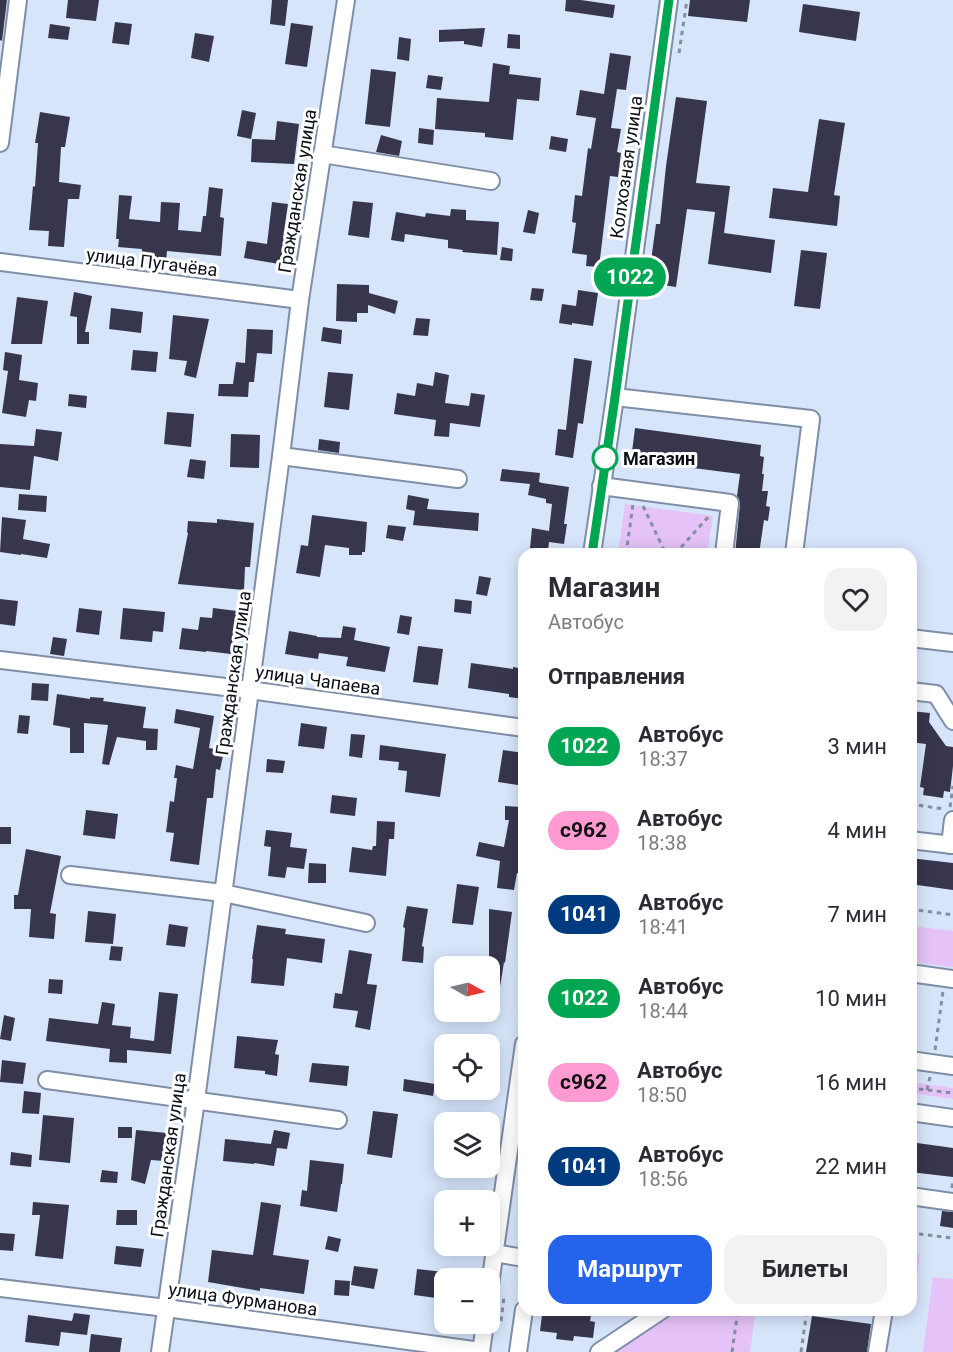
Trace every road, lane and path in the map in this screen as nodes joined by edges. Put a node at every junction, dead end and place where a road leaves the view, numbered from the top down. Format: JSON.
{"nodes":[{"id":1,"x":18,"y":0,"type":"edge"},
{"id":2,"x":346,"y":0,"type":"edge"},
{"id":3,"x":669,"y":0,"type":"edge"},
{"id":4,"x":0,"y":143,"type":"edge"},
{"id":5,"x":322,"y":154,"type":"junction"},
{"id":6,"x":491,"y":181,"type":"dead end"},
{"id":7,"x":0,"y":262,"type":"edge"},
{"id":8,"x":300,"y":300,"type":"junction"},
{"id":9,"x":615,"y":397,"type":"junction"},
{"id":10,"x":281,"y":456,"type":"junction"},
{"id":11,"x":458,"y":479,"type":"dead end"},
{"id":12,"x":601,"y":486,"type":"junction"},
{"id":13,"x":635,"y":490,"type":"junction"},
{"id":14,"x":722,"y":502,"type":"junction"},
{"id":15,"x":593,"y":548,"type":"edge"},
{"id":16,"x":627,"y":548,"type":"edge"},
{"id":17,"x":663,"y":548,"type":"edge"},
{"id":18,"x":680,"y":548,"type":"edge"},
{"id":19,"x":725,"y":548,"type":"edge"},
{"id":20,"x":795,"y":548,"type":"edge"},
{"id":21,"x":917,"y":639,"type":"edge"},
{"id":22,"x":953,"y":643,"type":"edge"},
{"id":23,"x":0,"y":660,"type":"edge"},
{"id":24,"x":250,"y":690,"type":"junction"},
{"id":25,"x":917,"y":692,"type":"edge"},
{"id":26,"x":953,"y":721,"type":"edge"},
{"id":27,"x":518,"y":727,"type":"edge"},
{"id":28,"x":917,"y":806,"type":"edge"},
{"id":29,"x":951,"y":815,"type":"edge"},
{"id":30,"x":917,"y":841,"type":"edge"},
{"id":31,"x":951,"y":845,"type":"edge"},
{"id":32,"x":70,"y":875,"type":"dead end"},
{"id":33,"x":223,"y":893,"type":"junction"},
{"id":34,"x":917,"y":910,"type":"edge"},
{"id":35,"x":953,"y":915,"type":"edge"},
{"id":36,"x":366,"y":923,"type":"dead end"},
{"id":37,"x":917,"y":976,"type":"edge"},
{"id":38,"x":948,"y":983,"type":"edge"},
{"id":39,"x":935,"y":1052,"type":"dead end"},
{"id":40,"x":917,"y":1060,"type":"edge"},
{"id":41,"x":953,"y":1066,"type":"edge"},
{"id":42,"x":47,"y":1080,"type":"dead end"},
{"id":43,"x":917,"y":1089,"type":"edge"},
{"id":44,"x":953,"y":1093,"type":"edge"},
{"id":45,"x":518,"y":1096,"type":"edge"},
{"id":46,"x":196,"y":1100,"type":"junction"},
{"id":47,"x":917,"y":1113,"type":"edge"},
{"id":48,"x":953,"y":1118,"type":"edge"},
{"id":49,"x":338,"y":1120,"type":"dead end"},
{"id":50,"x":917,"y":1197,"type":"edge"},
{"id":51,"x":953,"y":1202,"type":"edge"},
{"id":52,"x":500,"y":1214,"type":"edge"},
{"id":53,"x":917,"y":1234,"type":"edge"},
{"id":54,"x":953,"y":1238,"type":"edge"},
{"id":55,"x":500,"y":1254,"type":"edge"},
{"id":56,"x":518,"y":1257,"type":"edge"},
{"id":57,"x":0,"y":1288,"type":"edge"},
{"id":58,"x":166,"y":1308,"type":"junction"},
{"id":59,"x":523,"y":1316,"type":"edge"},
{"id":60,"x":653,"y":1316,"type":"edge"},
{"id":61,"x":737,"y":1316,"type":"edge"},
{"id":62,"x":806,"y":1316,"type":"edge"},
{"id":63,"x":883,"y":1316,"type":"edge"},
{"id":64,"x":483,"y":1334,"type":"edge"},
{"id":65,"x":160,"y":1352,"type":"edge"},
{"id":66,"x":481,"y":1352,"type":"edge"},
{"id":67,"x":518,"y":1352,"type":"edge"},
{"id":68,"x":598,"y":1352,"type":"edge"},
{"id":69,"x":732,"y":1352,"type":"edge"},
{"id":70,"x":801,"y":1352,"type":"edge"},
{"id":71,"x":877,"y":1352,"type":"edge"}],
"edges":[{"from":1,"to":4,"type":"street"},
{"from":2,"to":5,"type":"street","name":"Гражданская улица"},
{"from":3,"to":9,"type":"street","name":"Колхозная улица"},
{"from":5,"to":6,"type":"street"},
{"from":5,"to":8,"type":"street","name":"Гражданская улица"},
{"from":7,"to":8,"type":"street","name":"улица Пугачёва"},
{"from":8,"to":10,"type":"street","name":"Гражданская улица"},
{"from":9,"to":12,"type":"street","name":"Колхозная улица"},
{"from":9,"to":20,"type":"street"},
{"from":10,"to":11,"type":"street"},
{"from":10,"to":24,"type":"street","name":"Гражданская улица"},
{"from":12,"to":13,"type":"street"},
{"from":12,"to":15,"type":"street","name":"Колхозная улица"},
{"from":13,"to":14,"type":"street"},
{"from":13,"to":16,"type":"path"},
{"from":13,"to":17,"type":"path"},
{"from":14,"to":18,"type":"path"},
{"from":14,"to":19,"type":"street"},
{"from":21,"to":22,"type":"street"},
{"from":23,"to":24,"type":"street","name":"улица Чапаева"},
{"from":24,"to":27,"type":"street","name":"улица Чапаева"},
{"from":24,"to":33,"type":"street","name":"Гражданская улица"},
{"from":25,"to":26,"type":"street"},
{"from":28,"to":29,"type":"path"},
{"from":29,"to":31,"type":"street"},
{"from":30,"to":31,"type":"street"},
{"from":32,"to":33,"type":"street"},
{"from":33,"to":36,"type":"street"},
{"from":33,"to":46,"type":"street","name":"Гражданская улица"},
{"from":34,"to":35,"type":"path"},
{"from":37,"to":38,"type":"street"},
{"from":38,"to":39,"type":"path"},
{"from":40,"to":41,"type":"street"},
{"from":42,"to":46,"type":"street"},
{"from":43,"to":44,"type":"path"},
{"from":45,"to":52,"type":"street"},
{"from":46,"to":49,"type":"street"},
{"from":46,"to":58,"type":"street","name":"Гражданская улица"},
{"from":47,"to":48,"type":"street"},
{"from":50,"to":51,"type":"street"},
{"from":53,"to":54,"type":"path"},
{"from":55,"to":56,"type":"street"},
{"from":57,"to":58,"type":"street","name":"улица Фурманова"},
{"from":58,"to":65,"type":"street","name":"Гражданская улица"},
{"from":58,"to":66,"type":"street","name":"улица Фурманова"},
{"from":59,"to":67,"type":"street"},
{"from":60,"to":68,"type":"street"},
{"from":61,"to":69,"type":"path"},
{"from":62,"to":70,"type":"path"},
{"from":63,"to":71,"type":"street"},
{"from":64,"to":66,"type":"street"}]}
